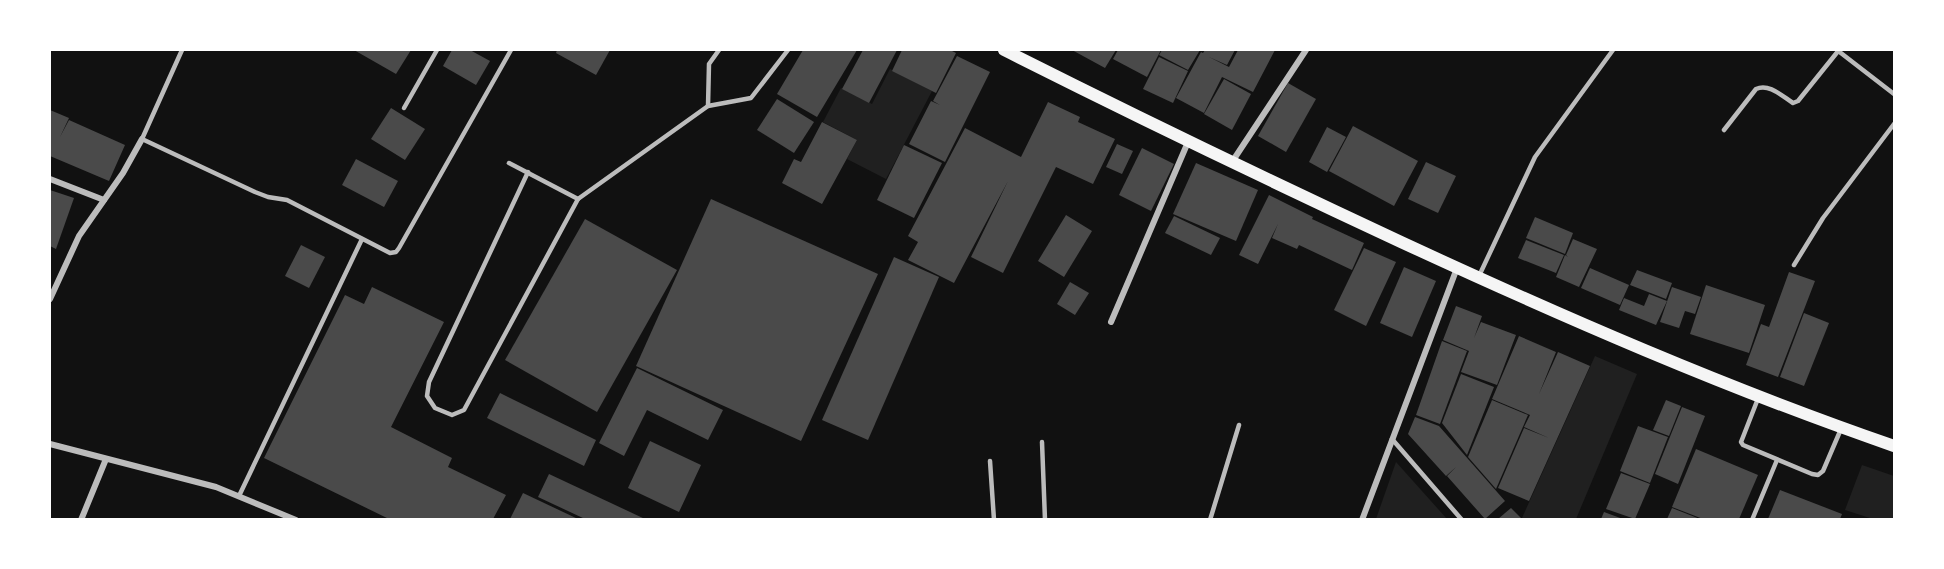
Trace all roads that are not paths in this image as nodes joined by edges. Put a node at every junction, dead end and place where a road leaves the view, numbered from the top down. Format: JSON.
{"nodes":[{"id":1,"x":182,"y":50,"type":"edge"},
{"id":2,"x":437,"y":50,"type":"edge"},
{"id":3,"x":511,"y":50,"type":"edge"},
{"id":4,"x":719,"y":50,"type":"edge"},
{"id":5,"x":788,"y":50,"type":"edge"},
{"id":6,"x":1004,"y":50,"type":"edge"},
{"id":7,"x":1306,"y":50,"type":"edge"},
{"id":8,"x":1613,"y":50,"type":"edge"},
{"id":9,"x":1837,"y":50,"type":"edge"},
{"id":10,"x":1894,"y":94,"type":"edge"},
{"id":11,"x":708,"y":106,"type":"junction"},
{"id":12,"x":404,"y":108,"type":"dead end"},
{"id":13,"x":1894,"y":124,"type":"edge"},
{"id":14,"x":1724,"y":129,"type":"dead end"},
{"id":15,"x":142,"y":139,"type":"junction"},
{"id":16,"x":1188,"y":142,"type":"junction"},
{"id":17,"x":509,"y":163,"type":"dead end"},
{"id":18,"x":1231,"y":163,"type":"junction"},
{"id":19,"x":528,"y":172,"type":"junction"},
{"id":20,"x":50,"y":179,"type":"edge"},
{"id":21,"x":579,"y":199,"type":"junction"},
{"id":22,"x":104,"y":200,"type":"junction"},
{"id":23,"x":362,"y":239,"type":"junction"},
{"id":24,"x":1794,"y":265,"type":"dead end"},
{"id":25,"x":1457,"y":268,"type":"junction"},
{"id":26,"x":1479,"y":277,"type":"junction"},
{"id":27,"x":50,"y":299,"type":"edge"},
{"id":28,"x":1111,"y":322,"type":"dead end"},
{"id":29,"x":1759,"y":396,"type":"junction"},
{"id":30,"x":1239,"y":425,"type":"dead end"},
{"id":31,"x":1841,"y":428,"type":"junction"},
{"id":32,"x":1392,"y":439,"type":"junction"},
{"id":33,"x":1042,"y":442,"type":"dead end"},
{"id":34,"x":50,"y":444,"type":"edge"},
{"id":35,"x":1894,"y":446,"type":"edge"},
{"id":36,"x":106,"y":459,"type":"junction"},
{"id":37,"x":1777,"y":460,"type":"junction"},
{"id":38,"x":990,"y":461,"type":"dead end"},
{"id":39,"x":239,"y":496,"type":"junction"},
{"id":40,"x":81,"y":519,"type":"edge"},
{"id":41,"x":296,"y":519,"type":"edge"},
{"id":42,"x":994,"y":519,"type":"edge"},
{"id":43,"x":1045,"y":519,"type":"edge"},
{"id":44,"x":1210,"y":519,"type":"edge"},
{"id":45,"x":1362,"y":519,"type":"edge"},
{"id":46,"x":1462,"y":519,"type":"edge"},
{"id":47,"x":1752,"y":519,"type":"edge"}],
"edges":[{"from":1,"to":15,"type":"lane"},
{"from":2,"to":12,"type":"lane"},
{"from":3,"to":23,"type":"lane"},
{"from":4,"to":11,"type":"lane"},
{"from":5,"to":11,"type":"lane"},
{"from":6,"to":16,"type":"main road"},
{"from":7,"to":18,"type":"street"},
{"from":8,"to":26,"type":"lane"},
{"from":9,"to":10,"type":"lane"},
{"from":9,"to":14,"type":"lane"},
{"from":11,"to":21,"type":"lane"},
{"from":13,"to":24,"type":"lane"},
{"from":15,"to":22,"type":"street"},
{"from":15,"to":23,"type":"lane"},
{"from":16,"to":18,"type":"main road"},
{"from":16,"to":28,"type":"street"},
{"from":17,"to":19,"type":"lane"},
{"from":18,"to":25,"type":"main road"},
{"from":19,"to":21,"type":"lane"},
{"from":19,"to":21,"type":"lane"},
{"from":20,"to":22,"type":"street"},
{"from":22,"to":27,"type":"street"},
{"from":23,"to":39,"type":"lane"},
{"from":25,"to":26,"type":"main road"},
{"from":25,"to":32,"type":"street"},
{"from":26,"to":29,"type":"main road"},
{"from":29,"to":31,"type":"main road"},
{"from":29,"to":37,"type":"lane"},
{"from":30,"to":44,"type":"lane"},
{"from":31,"to":35,"type":"main road"},
{"from":31,"to":37,"type":"lane"},
{"from":32,"to":45,"type":"street"},
{"from":32,"to":46,"type":"lane"},
{"from":33,"to":43,"type":"lane"},
{"from":34,"to":36,"type":"street"},
{"from":36,"to":39,"type":"street"},
{"from":36,"to":40,"type":"street"},
{"from":37,"to":47,"type":"lane"},
{"from":38,"to":42,"type":"lane"},
{"from":39,"to":41,"type":"street"}]}
